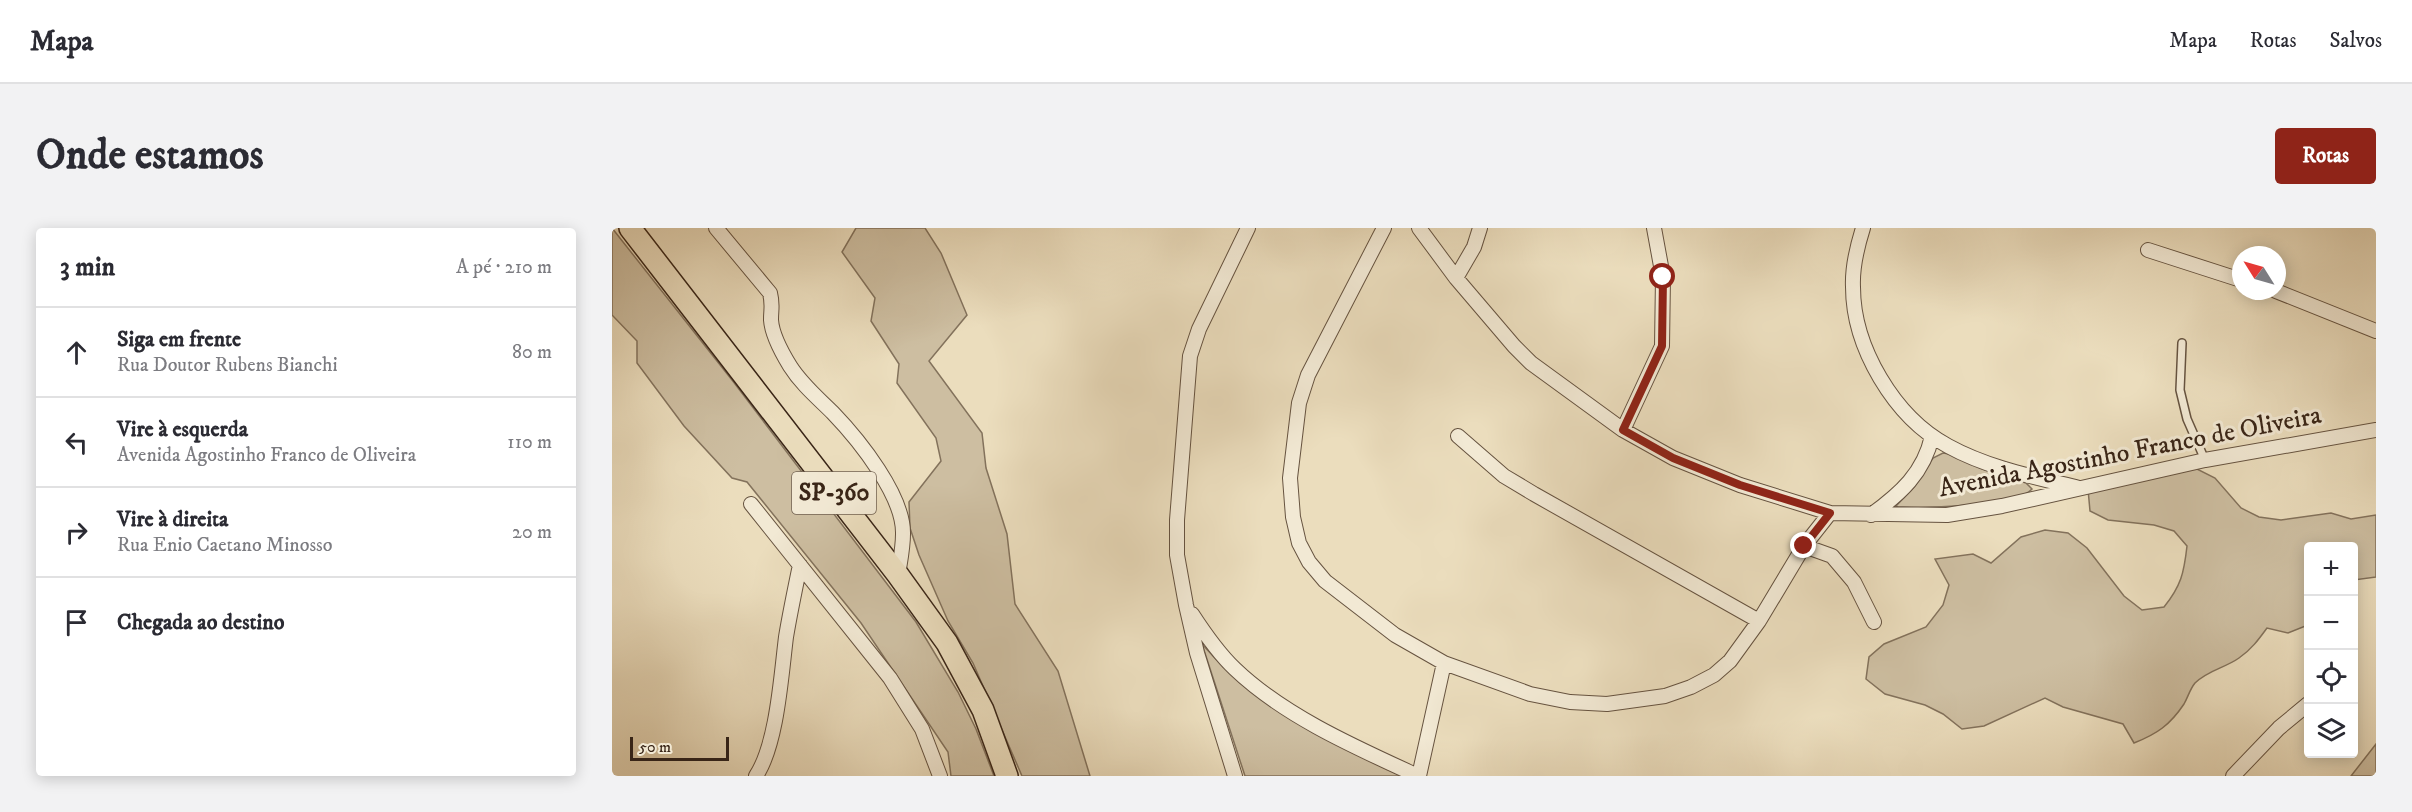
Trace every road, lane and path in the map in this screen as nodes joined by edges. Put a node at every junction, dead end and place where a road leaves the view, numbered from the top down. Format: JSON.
{"nodes":[{"id":1,"x":630,"y":228,"type":"edge"},
{"id":2,"x":716,"y":228,"type":"edge"},
{"id":3,"x":1248,"y":228,"type":"edge"},
{"id":4,"x":1384,"y":228,"type":"edge"},
{"id":5,"x":1419,"y":228,"type":"edge"},
{"id":6,"x":1480,"y":228,"type":"edge"},
{"id":7,"x":1654,"y":228,"type":"edge"},
{"id":8,"x":1863,"y":228,"type":"edge"},
{"id":9,"x":2148,"y":250,"type":"dead end"},
{"id":10,"x":2232,"y":277,"type":"edge"},
{"id":11,"x":1456,"y":278,"type":"junction"},
{"id":12,"x":2286,"y":295,"type":"edge"},
{"id":13,"x":2376,"y":331,"type":"edge"},
{"id":14,"x":2182,"y":343,"type":"dead end"},
{"id":15,"x":1623,"y":430,"type":"junction"},
{"id":16,"x":2376,"y":430,"type":"edge"},
{"id":17,"x":1458,"y":436,"type":"dead end"},
{"id":18,"x":1932,"y":436,"type":"junction"},
{"id":19,"x":2205,"y":460,"type":"junction"},
{"id":20,"x":2081,"y":488,"type":"junction"},
{"id":21,"x":751,"y":504,"type":"dead end"},
{"id":22,"x":1830,"y":513,"type":"junction"},
{"id":23,"x":1870,"y":515,"type":"junction"},
{"id":24,"x":1804,"y":546,"type":"junction"},
{"id":25,"x":800,"y":565,"type":"junction"},
{"id":26,"x":898,"y":575,"type":"junction"},
{"id":27,"x":1186,"y":605,"type":"junction"},
{"id":28,"x":1759,"y":621,"type":"junction"},
{"id":29,"x":1874,"y":622,"type":"dead end"},
{"id":30,"x":1444,"y":663,"type":"junction"},
{"id":31,"x":2304,"y":707,"type":"edge"},
{"id":32,"x":756,"y":776,"type":"edge"},
{"id":33,"x":940,"y":776,"type":"edge"},
{"id":34,"x":1007,"y":776,"type":"edge"},
{"id":35,"x":1234,"y":776,"type":"edge"},
{"id":36,"x":1418,"y":776,"type":"edge"},
{"id":37,"x":2233,"y":776,"type":"edge"}],
"edges":[{"from":1,"to":26,"type":"main road","number":"SP-360"},
{"from":2,"to":26,"type":"street"},
{"from":3,"to":27,"type":"street"},
{"from":4,"to":30,"type":"street"},
{"from":5,"to":11,"type":"street","name":"Avenida Agostinho Franco de Oliveira"},
{"from":6,"to":11,"type":"street"},
{"from":7,"to":15,"type":"street"},
{"from":8,"to":18,"type":"street"},
{"from":9,"to":10,"type":"street"},
{"from":11,"to":15,"type":"street","name":"Avenida Agostinho Franco de Oliveira"},
{"from":12,"to":13,"type":"street"},
{"from":14,"to":19,"type":"lane"},
{"from":15,"to":22,"type":"street","name":"Avenida Agostinho Franco de Oliveira"},
{"from":16,"to":19,"type":"street","name":"Avenida Agostinho Franco de Oliveira"},
{"from":17,"to":28,"type":"street"},
{"from":18,"to":20,"type":"street"},
{"from":18,"to":23,"type":"street"},
{"from":19,"to":20,"type":"street","name":"Avenida Agostinho Franco de Oliveira"},
{"from":20,"to":23,"type":"street","name":"Avenida Agostinho Franco de Oliveira"},
{"from":21,"to":25,"type":"street"},
{"from":22,"to":23,"type":"street","name":"Avenida Agostinho Franco de Oliveira"},
{"from":22,"to":24,"type":"street"},
{"from":24,"to":28,"type":"street"},
{"from":24,"to":29,"type":"street"},
{"from":25,"to":32,"type":"street"},
{"from":25,"to":33,"type":"street"},
{"from":26,"to":34,"type":"main road","number":"SP-360"},
{"from":27,"to":35,"type":"street"},
{"from":27,"to":36,"type":"street"},
{"from":28,"to":30,"type":"street"},
{"from":30,"to":36,"type":"street"},
{"from":31,"to":37,"type":"street"}]}
